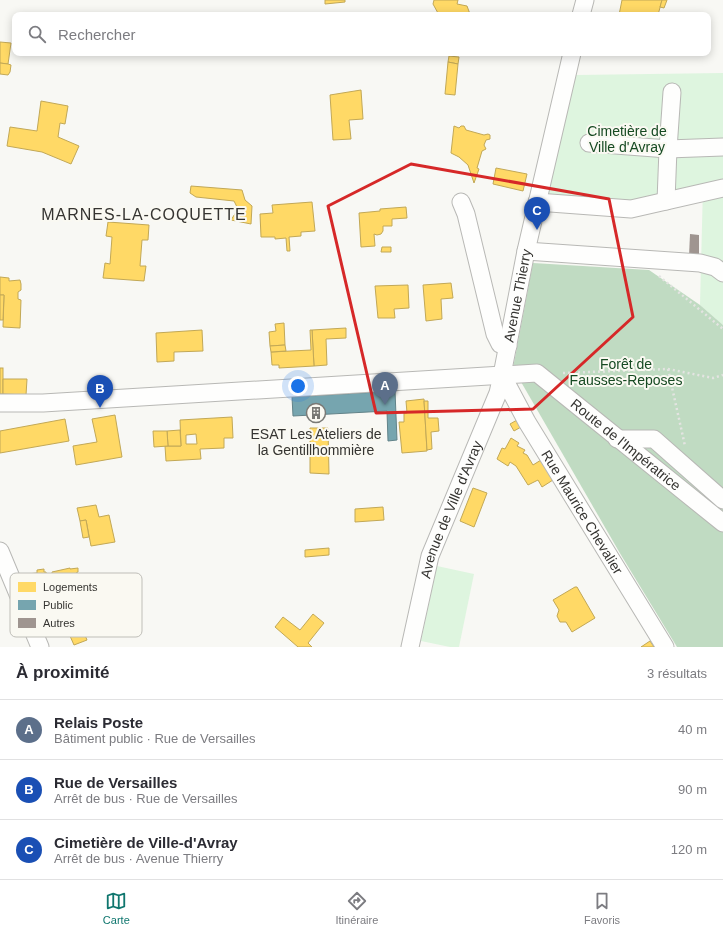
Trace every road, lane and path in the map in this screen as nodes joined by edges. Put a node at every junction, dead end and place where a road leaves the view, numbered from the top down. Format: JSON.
{"nodes":[{"id":1,"x":585,"y":0,"type":"edge"},
{"id":2,"x":582,"y":12,"type":"edge"},
{"id":3,"x":571,"y":56,"type":"edge"},
{"id":4,"x":672,"y":90,"type":"dead end"},
{"id":5,"x":584,"y":145,"type":"dead end"},
{"id":6,"x":723,"y":146,"type":"edge"},
{"id":7,"x":668,"y":149,"type":"junction"},
{"id":8,"x":723,"y":188,"type":"edge"},
{"id":9,"x":666,"y":201,"type":"junction"},
{"id":10,"x":461,"y":202,"type":"dead end"},
{"id":11,"x":537,"y":202,"type":"junction"},
{"id":12,"x":526,"y":251,"type":"junction"},
{"id":13,"x":648,"y":260,"type":"junction"},
{"id":14,"x":715,"y":267,"type":"edge"},
{"id":15,"x":723,"y":329,"type":"edge"},
{"id":16,"x":508,"y":346,"type":"junction"},
{"id":17,"x":668,"y":369,"type":"junction"},
{"id":18,"x":537,"y":373,"type":"junction"},
{"id":19,"x":723,"y":374,"type":"edge"},
{"id":20,"x":502,"y":375,"type":"junction"},
{"id":21,"x":0,"y":403,"type":"edge"},
{"id":22,"x":617,"y":439,"type":"junction"},
{"id":23,"x":685,"y":466,"type":"junction"},
{"id":24,"x":723,"y":500,"type":"edge"},
{"id":25,"x":723,"y":523,"type":"edge"},
{"id":26,"x":0,"y":551,"type":"edge"},
{"id":27,"x":10,"y":575,"type":"edge"},
{"id":28,"x":36,"y":637,"type":"edge"},
{"id":29,"x":40,"y":647,"type":"edge"},
{"id":30,"x":410,"y":647,"type":"edge"},
{"id":31,"x":665,"y":647,"type":"edge"}],
"edges":[{"from":1,"to":2,"type":"street"},
{"from":3,"to":11,"type":"street","name":"Avenue Thierry"},
{"from":4,"to":7,"type":"street"},
{"from":5,"to":7,"type":"street"},
{"from":6,"to":7,"type":"street"},
{"from":7,"to":9,"type":"street"},
{"from":8,"to":9,"type":"street"},
{"from":9,"to":11,"type":"street"},
{"from":10,"to":16,"type":"street"},
{"from":11,"to":12,"type":"street","name":"Avenue Thierry"},
{"from":12,"to":13,"type":"street"},
{"from":12,"to":16,"type":"street","name":"Avenue Thierry"},
{"from":13,"to":14,"type":"street"},
{"from":13,"to":15,"type":"path"},
{"from":16,"to":20,"type":"street","name":"Avenue Thierry"},
{"from":17,"to":18,"type":"path"},
{"from":17,"to":19,"type":"path"},
{"from":17,"to":23,"type":"path"},
{"from":18,"to":20,"type":"street"},
{"from":18,"to":22,"type":"street","name":"Route de l'Impératrice"},
{"from":20,"to":21,"type":"street"},
{"from":20,"to":30,"type":"street","name":"Avenue de Ville d'Avray"},
{"from":20,"to":31,"type":"street","name":"Rue Maurice Chevalier"},
{"from":22,"to":23,"type":"street"},
{"from":22,"to":25,"type":"street","name":"Route de l'Impératrice"},
{"from":23,"to":24,"type":"street"},
{"from":26,"to":27,"type":"street"},
{"from":28,"to":29,"type":"street"}]}
